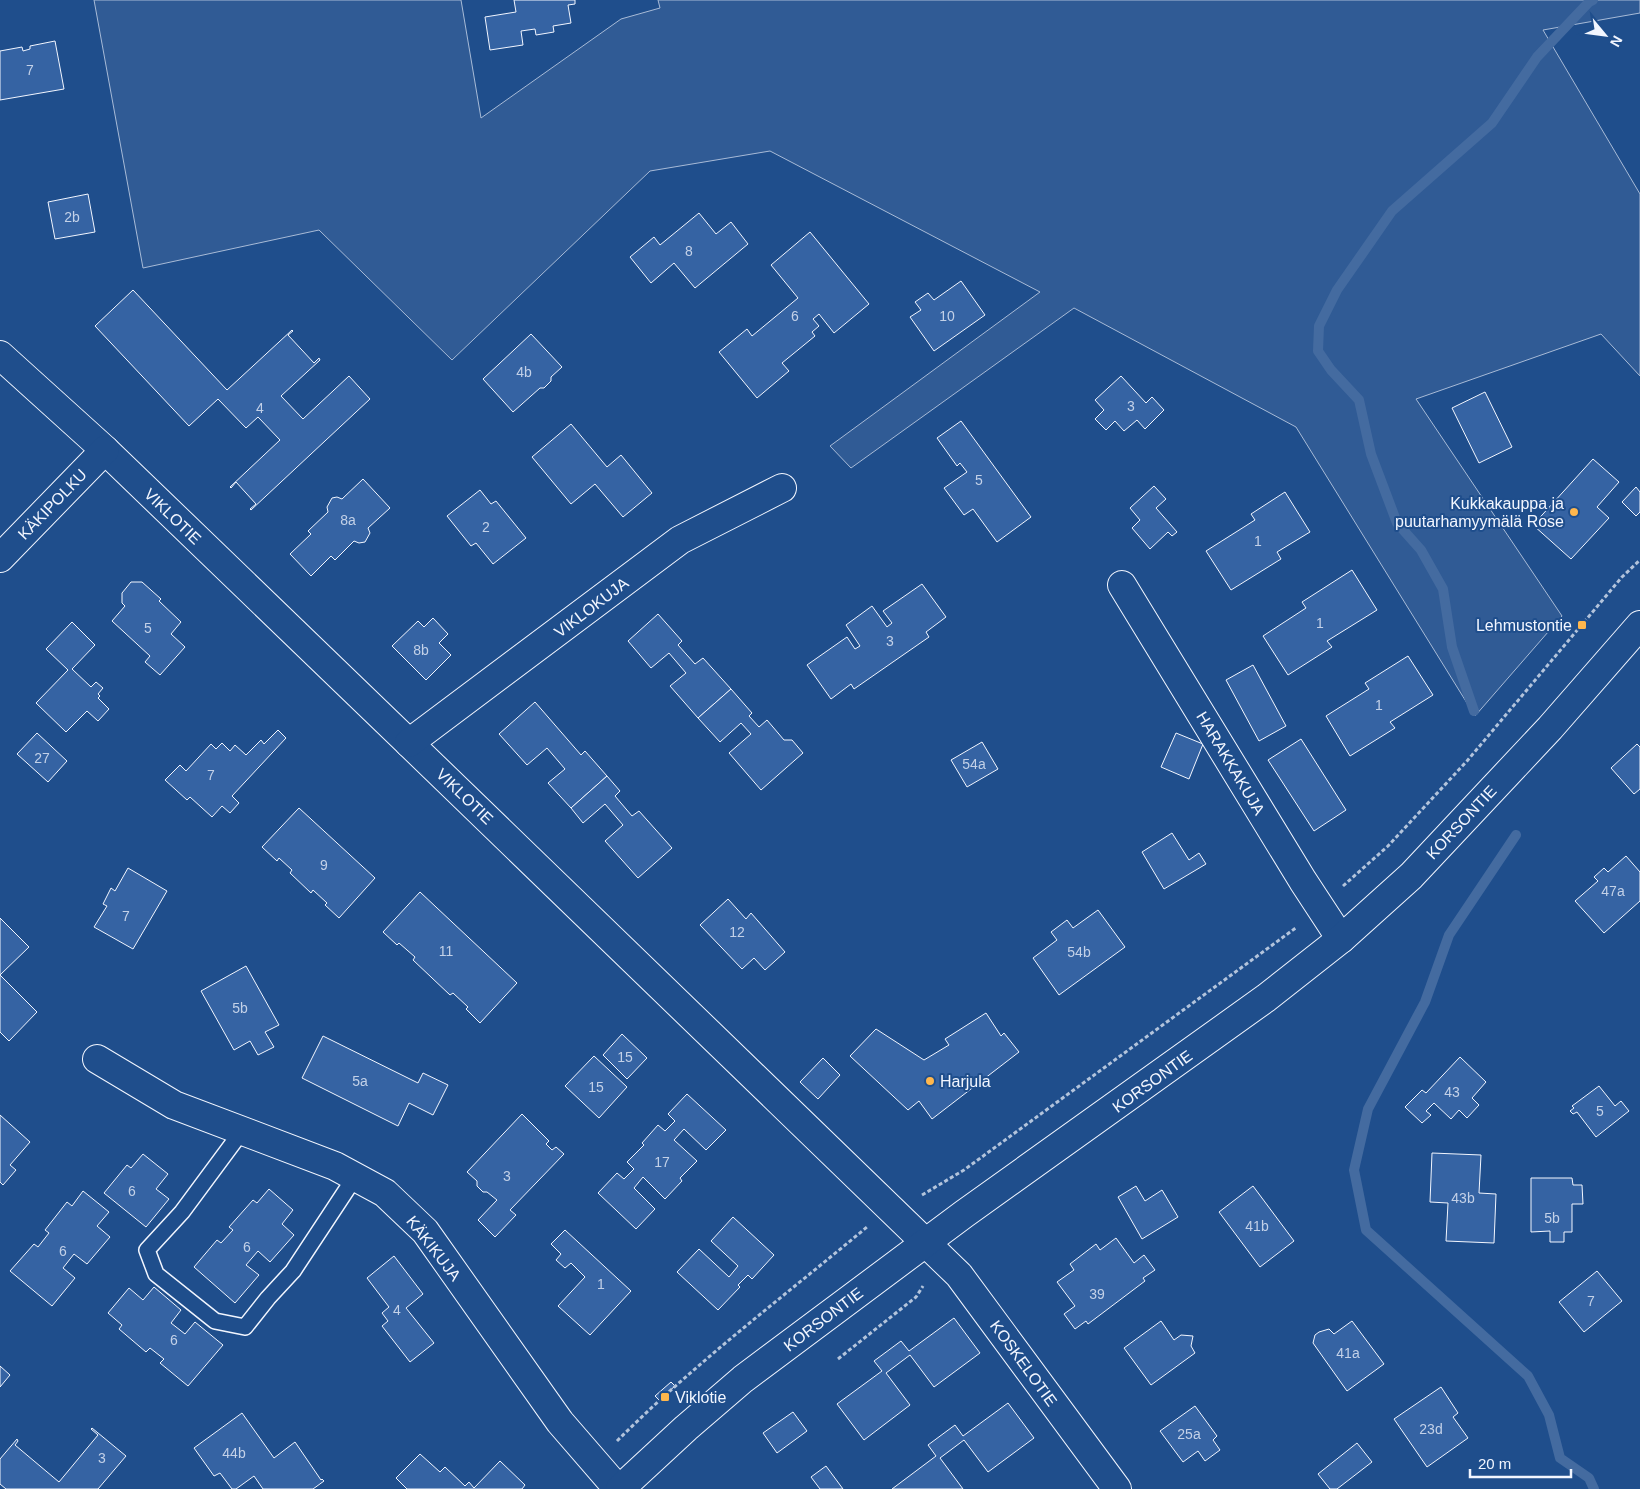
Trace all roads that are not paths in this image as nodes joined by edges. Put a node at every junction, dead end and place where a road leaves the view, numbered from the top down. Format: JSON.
{"nodes":[{"id":1,"x":0,"y":355,"type":"edge"},
{"id":2,"x":105,"y":450,"type":"junction"},
{"id":3,"x":782,"y":488,"type":"dead end"},
{"id":4,"x":0,"y":558,"type":"edge"},
{"id":5,"x":1122,"y":585,"type":"dead end"},
{"id":6,"x":1640,"y":625,"type":"edge"},
{"id":7,"x":409,"y":742,"type":"junction"},
{"id":8,"x":1341,"y":939,"type":"junction"},
{"id":9,"x":97,"y":1059,"type":"dead end"},
{"id":10,"x":242,"y":1131,"type":"junction"},
{"id":11,"x":355,"y":1177,"type":"junction"},
{"id":12,"x":925,"y":1242,"type":"junction"},
{"id":13,"x":619,"y":1489,"type":"edge"},
{"id":14,"x":1117,"y":1489,"type":"edge"}],
"edges":[{"from":1,"to":2,"type":"street","name":"VIKLOTIE"},
{"from":2,"to":4,"type":"street","name":"KÄKIPOLKU"},
{"from":2,"to":7,"type":"street","name":"VIKLOTIE"},
{"from":3,"to":7,"type":"street","name":"VIKLOKUJA"},
{"from":5,"to":8,"type":"street","name":"HARAKKAKUJA"},
{"from":6,"to":8,"type":"street","name":"KORSONTIE"},
{"from":7,"to":12,"type":"street","name":"VIKLOTIE"},
{"from":8,"to":12,"type":"street","name":"KORSONTIE"},
{"from":9,"to":10,"type":"street","name":"KÄKIKUJA"},
{"from":10,"to":11,"type":"street","name":"KÄKIKUJA"},
{"from":10,"to":11,"type":"lane"},
{"from":11,"to":13,"type":"street","name":"KÄKIKUJA"},
{"from":12,"to":13,"type":"street","name":"KORSONTIE"},
{"from":12,"to":14,"type":"street","name":"KOSKELOTIE"}]}
